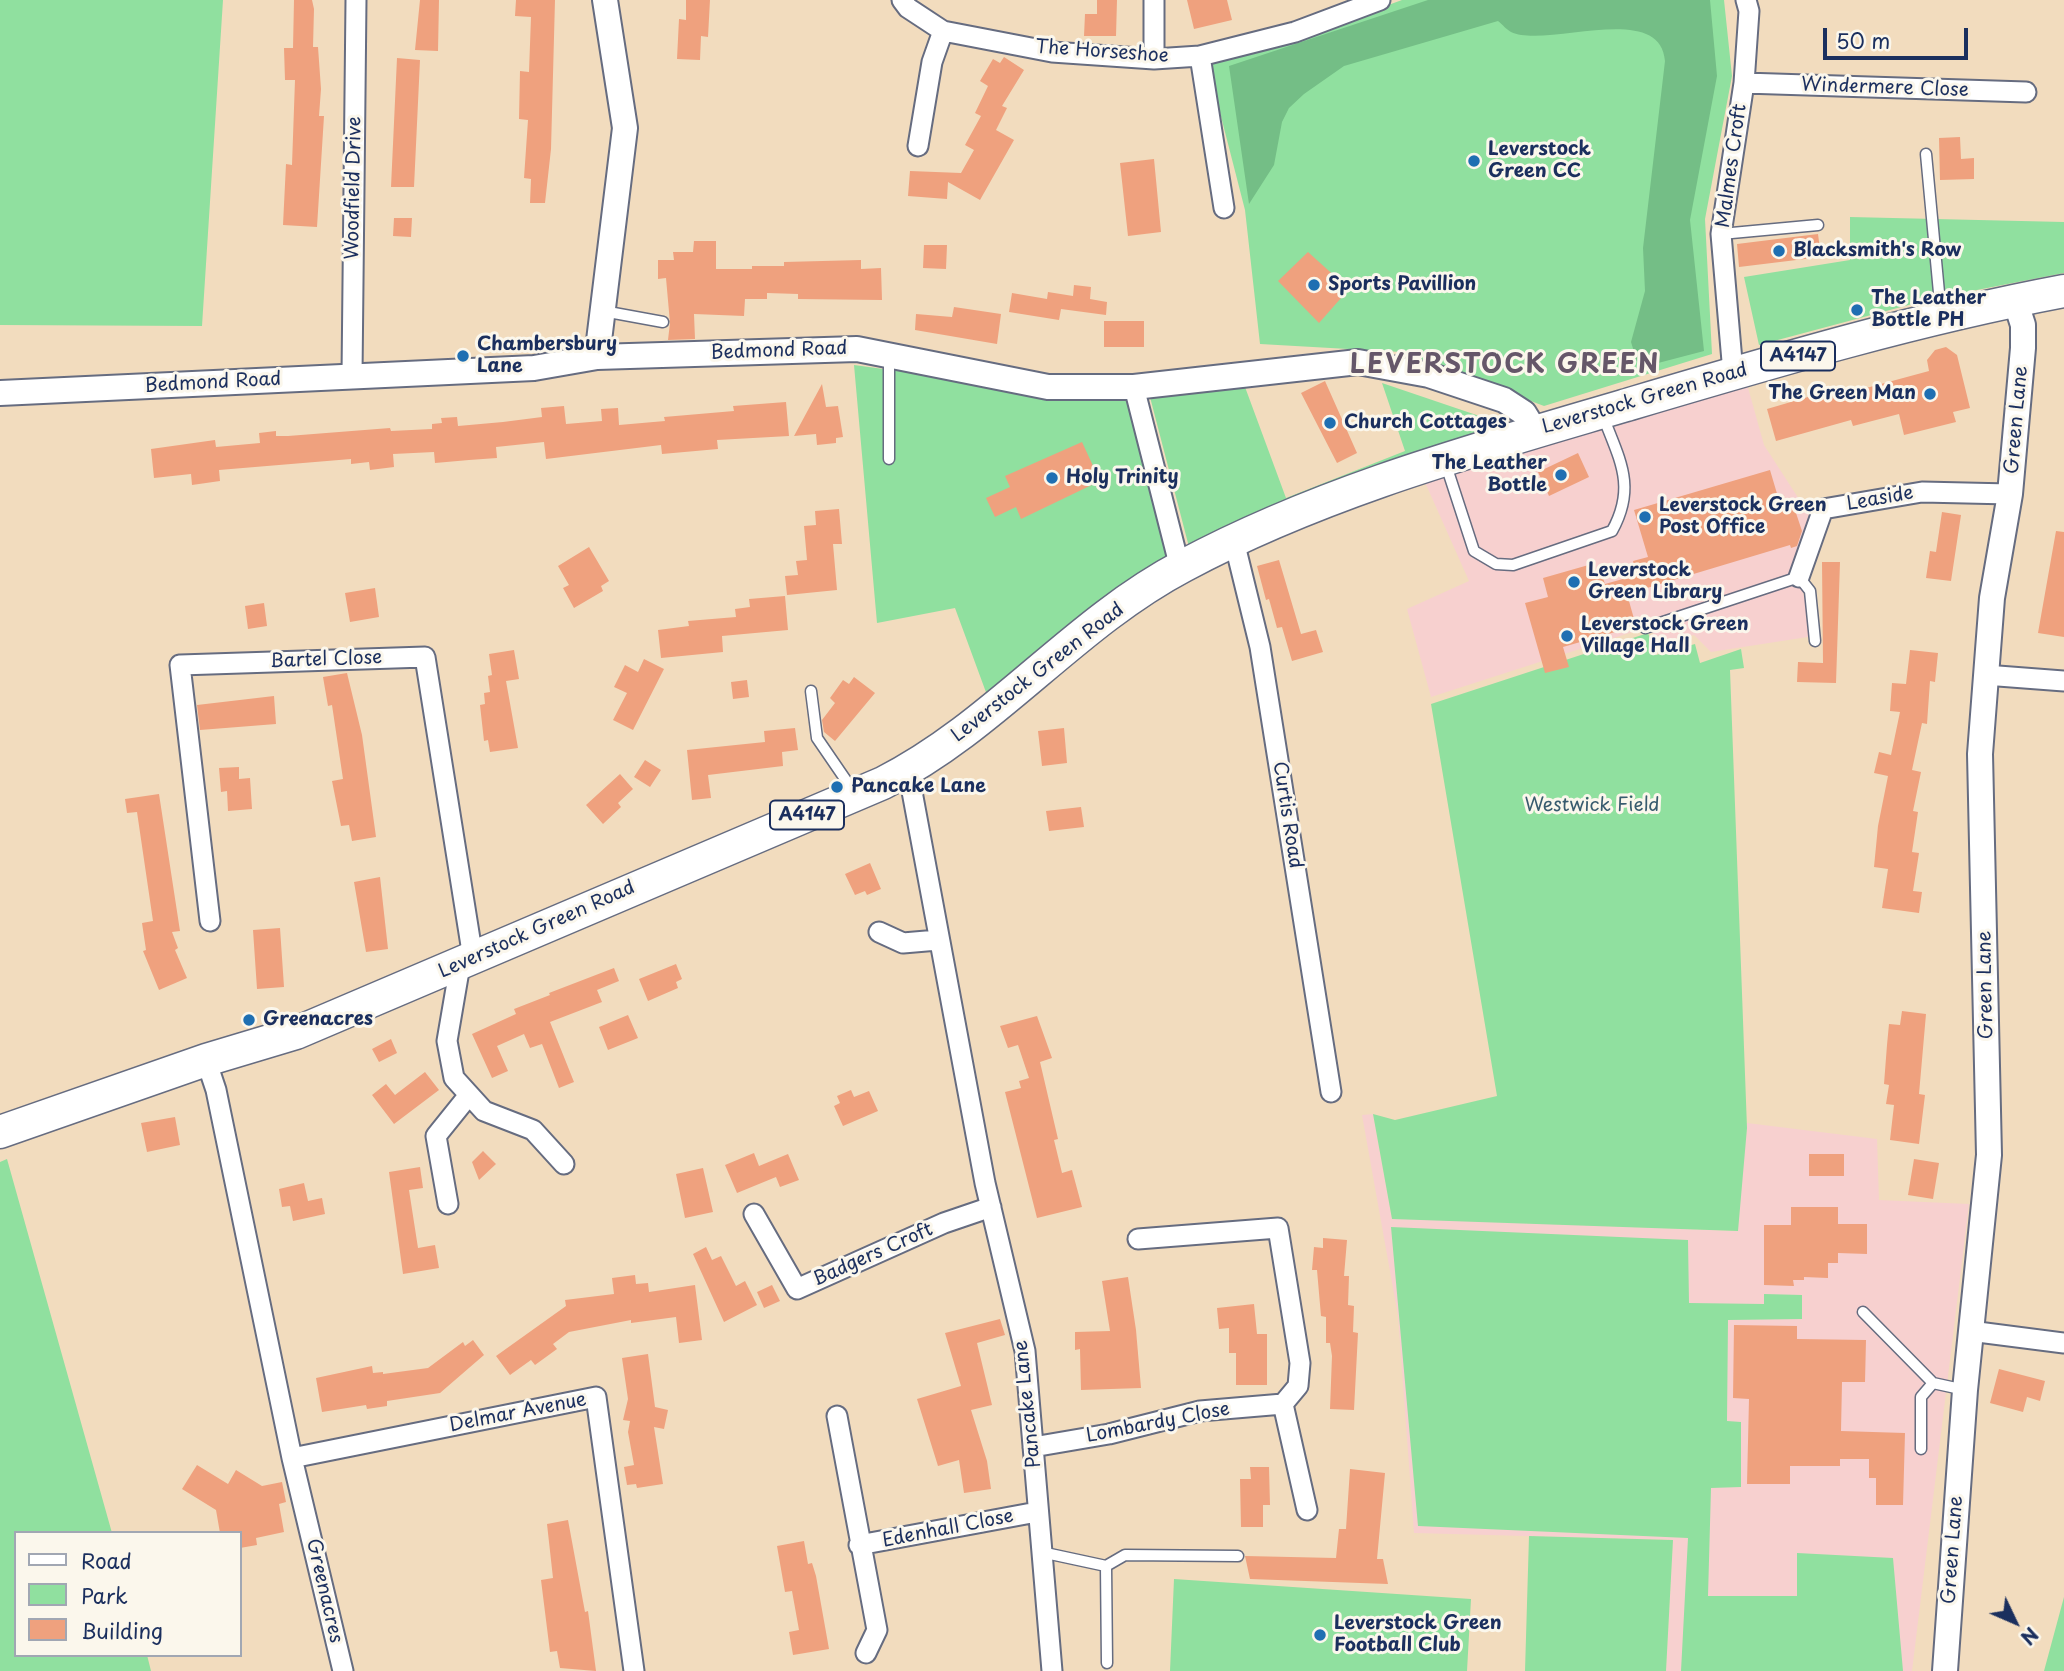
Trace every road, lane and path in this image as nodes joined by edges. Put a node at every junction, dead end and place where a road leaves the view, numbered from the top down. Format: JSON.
{"nodes":[{"id":1,"x":356,"y":0,"type":"edge"},
{"id":2,"x":605,"y":0,"type":"edge"},
{"id":3,"x":902,"y":0,"type":"edge"},
{"id":4,"x":1154,"y":0,"type":"edge"},
{"id":5,"x":1380,"y":0,"type":"edge"},
{"id":6,"x":1746,"y":0,"type":"edge"},
{"id":7,"x":943,"y":31,"type":"junction"},
{"id":8,"x":1200,"y":56,"type":"junction"},
{"id":9,"x":1154,"y":59,"type":"junction"},
{"id":10,"x":1744,"y":83,"type":"junction"},
{"id":11,"x":2026,"y":92,"type":"dead end"},
{"id":12,"x":918,"y":146,"type":"dead end"},
{"id":13,"x":1926,"y":154,"type":"dead end"},
{"id":14,"x":1224,"y":208,"type":"dead end"},
{"id":15,"x":1818,"y":225,"type":"dead end"},
{"id":16,"x":1721,"y":234,"type":"junction"},
{"id":17,"x":2064,"y":291,"type":"edge"},
{"id":18,"x":2015,"y":300,"type":"junction"},
{"id":19,"x":603,"y":311,"type":"junction"},
{"id":20,"x":1941,"y":319,"type":"junction"},
{"id":21,"x":663,"y":322,"type":"dead end"},
{"id":22,"x":889,"y":355,"type":"junction"},
{"id":23,"x":597,"y":357,"type":"junction"},
{"id":24,"x":1733,"y":373,"type":"junction"},
{"id":25,"x":352,"y":376,"type":"junction"},
{"id":26,"x":1134,"y":387,"type":"junction"},
{"id":27,"x":0,"y":393,"type":"edge"},
{"id":28,"x":1601,"y":412,"type":"junction"},
{"id":29,"x":1535,"y":431,"type":"junction"},
{"id":30,"x":890,"y":459,"type":"dead end"},
{"id":31,"x":1444,"y":460,"type":"junction"},
{"id":32,"x":2010,"y":494,"type":"junction"},
{"id":33,"x":1234,"y":541,"type":"junction"},
{"id":34,"x":1180,"y":568,"type":"junction"},
{"id":35,"x":1799,"y":577,"type":"junction"},
{"id":36,"x":1646,"y":628,"type":"dead end"},
{"id":37,"x":1815,"y":640,"type":"dead end"},
{"id":38,"x":1985,"y":675,"type":"junction"},
{"id":39,"x":2064,"y":681,"type":"edge"},
{"id":40,"x":810,"y":691,"type":"dead end"},
{"id":41,"x":908,"y":770,"type":"junction"},
{"id":42,"x":856,"y":795,"type":"junction"},
{"id":43,"x":210,"y":921,"type":"dead end"},
{"id":44,"x":879,"y":932,"type":"dead end"},
{"id":45,"x":938,"y":940,"type":"junction"},
{"id":46,"x":466,"y":962,"type":"junction"},
{"id":47,"x":206,"y":1060,"type":"junction"},
{"id":48,"x":1331,"y":1092,"type":"dead end"},
{"id":49,"x":469,"y":1095,"type":"junction"},
{"id":50,"x":0,"y":1132,"type":"edge"},
{"id":51,"x":564,"y":1164,"type":"dead end"},
{"id":52,"x":448,"y":1204,"type":"dead end"},
{"id":53,"x":991,"y":1207,"type":"junction"},
{"id":54,"x":754,"y":1214,"type":"dead end"},
{"id":55,"x":1138,"y":1239,"type":"dead end"},
{"id":56,"x":1863,"y":1312,"type":"dead end"},
{"id":57,"x":1970,"y":1331,"type":"junction"},
{"id":58,"x":2064,"y":1343,"type":"edge"},
{"id":59,"x":1933,"y":1383,"type":"junction"},
{"id":60,"x":1965,"y":1390,"type":"junction"},
{"id":61,"x":1283,"y":1404,"type":"junction"},
{"id":62,"x":837,"y":1416,"type":"dead end"},
{"id":63,"x":1033,"y":1447,"type":"junction"},
{"id":64,"x":1921,"y":1449,"type":"dead end"},
{"id":65,"x":292,"y":1458,"type":"junction"},
{"id":66,"x":1307,"y":1510,"type":"dead end"},
{"id":67,"x":1037,"y":1512,"type":"junction"},
{"id":68,"x":859,"y":1545,"type":"junction"},
{"id":69,"x":1040,"y":1552,"type":"junction"},
{"id":70,"x":1238,"y":1556,"type":"dead end"},
{"id":71,"x":1105,"y":1566,"type":"junction"},
{"id":72,"x":866,"y":1653,"type":"dead end"},
{"id":73,"x":1107,"y":1663,"type":"dead end"},
{"id":74,"x":343,"y":1671,"type":"edge"},
{"id":75,"x":634,"y":1671,"type":"edge"},
{"id":76,"x":1052,"y":1671,"type":"edge"},
{"id":77,"x":1945,"y":1671,"type":"edge"}],
"edges":[{"from":1,"to":25,"type":"street","name":"Woodfield Drive"},
{"from":2,"to":19,"type":"street"},
{"from":3,"to":7,"type":"street","name":"The Horseshoe"},
{"from":4,"to":9,"type":"street"},
{"from":5,"to":8,"type":"street","name":"The Horseshoe"},
{"from":6,"to":10,"type":"street","name":"Malmes Croft"},
{"from":7,"to":9,"type":"street","name":"The Horseshoe"},
{"from":7,"to":12,"type":"street"},
{"from":8,"to":9,"type":"street","name":"The Horseshoe"},
{"from":8,"to":14,"type":"street"},
{"from":10,"to":11,"type":"street","name":"Windermere Close"},
{"from":10,"to":16,"type":"street","name":"Malmes Croft"},
{"from":13,"to":20,"type":"lane"},
{"from":15,"to":16,"type":"lane"},
{"from":16,"to":24,"type":"street","name":"Malmes Croft"},
{"from":17,"to":18,"type":"main road","name":"Leverstock Green Road","number":"A4147"},
{"from":18,"to":20,"type":"main road","name":"Leverstock Green Road","number":"A4147"},
{"from":18,"to":32,"type":"street","name":"Green Lane"},
{"from":19,"to":21,"type":"lane"},
{"from":19,"to":23,"type":"street"},
{"from":20,"to":24,"type":"main road","name":"Leverstock Green Road","number":"A4147"},
{"from":22,"to":23,"type":"street","name":"Bedmond Road"},
{"from":22,"to":26,"type":"street","name":"Bedmond Road"},
{"from":22,"to":30,"type":"lane"},
{"from":23,"to":25,"type":"street","name":"Bedmond Road"},
{"from":24,"to":28,"type":"main road","name":"Leverstock Green Road","number":"A4147"},
{"from":25,"to":27,"type":"street","name":"Bedmond Road"},
{"from":26,"to":29,"type":"street","name":"Bedmond Road"},
{"from":26,"to":34,"type":"street"},
{"from":28,"to":29,"type":"main road","name":"Leverstock Green Road","number":"A4147"},
{"from":28,"to":31,"type":"lane"},
{"from":29,"to":31,"type":"main road","name":"Leverstock Green Road","number":"A4147"},
{"from":31,"to":33,"type":"main road","name":"Leverstock Green Road","number":"A4147"},
{"from":32,"to":35,"type":"street","name":"Leaside"},
{"from":32,"to":38,"type":"street","name":"Green Lane"},
{"from":33,"to":34,"type":"main road","name":"Leverstock Green Road","number":"A4147"},
{"from":33,"to":48,"type":"street","name":"Curtis Road"},
{"from":34,"to":41,"type":"main road","name":"Leverstock Green Road","number":"A4147"},
{"from":35,"to":36,"type":"lane"},
{"from":35,"to":37,"type":"lane"},
{"from":38,"to":39,"type":"street"},
{"from":38,"to":57,"type":"street","name":"Green Lane"},
{"from":40,"to":42,"type":"lane"},
{"from":41,"to":42,"type":"main road","name":"Leverstock Green Road","number":"A4147"},
{"from":41,"to":45,"type":"street","name":"Pancake Lane"},
{"from":42,"to":46,"type":"main road","name":"Leverstock Green Road","number":"A4147"},
{"from":43,"to":46,"type":"street","name":"Bartel Close"},
{"from":44,"to":45,"type":"street"},
{"from":45,"to":53,"type":"street","name":"Pancake Lane"},
{"from":46,"to":47,"type":"main road","name":"Leverstock Green Road","number":"A4147"},
{"from":46,"to":49,"type":"street"},
{"from":47,"to":50,"type":"main road","name":"Leverstock Green Road","number":"A4147"},
{"from":47,"to":65,"type":"street","name":"Greenacres"},
{"from":49,"to":51,"type":"street"},
{"from":49,"to":52,"type":"street"},
{"from":53,"to":54,"type":"street","name":"Badgers Croft"},
{"from":53,"to":63,"type":"street","name":"Pancake Lane"},
{"from":55,"to":61,"type":"street"},
{"from":56,"to":59,"type":"lane"},
{"from":57,"to":58,"type":"street"},
{"from":57,"to":60,"type":"street","name":"Green Lane"},
{"from":59,"to":60,"type":"lane"},
{"from":59,"to":64,"type":"lane"},
{"from":60,"to":77,"type":"street","name":"Green Lane"},
{"from":61,"to":63,"type":"street","name":"Lombardy Close"},
{"from":61,"to":66,"type":"street"},
{"from":62,"to":68,"type":"street","name":"Edenhall Close"},
{"from":63,"to":67,"type":"street","name":"Pancake Lane"},
{"from":65,"to":74,"type":"street","name":"Greenacres"},
{"from":65,"to":75,"type":"street","name":"Delmar Avenue"},
{"from":67,"to":68,"type":"street","name":"Edenhall Close"},
{"from":67,"to":69,"type":"street","name":"Pancake Lane"},
{"from":68,"to":72,"type":"street","name":"Edenhall Close"},
{"from":69,"to":71,"type":"lane"},
{"from":69,"to":76,"type":"street","name":"Pancake Lane"},
{"from":70,"to":71,"type":"lane"},
{"from":71,"to":73,"type":"lane"}]}
